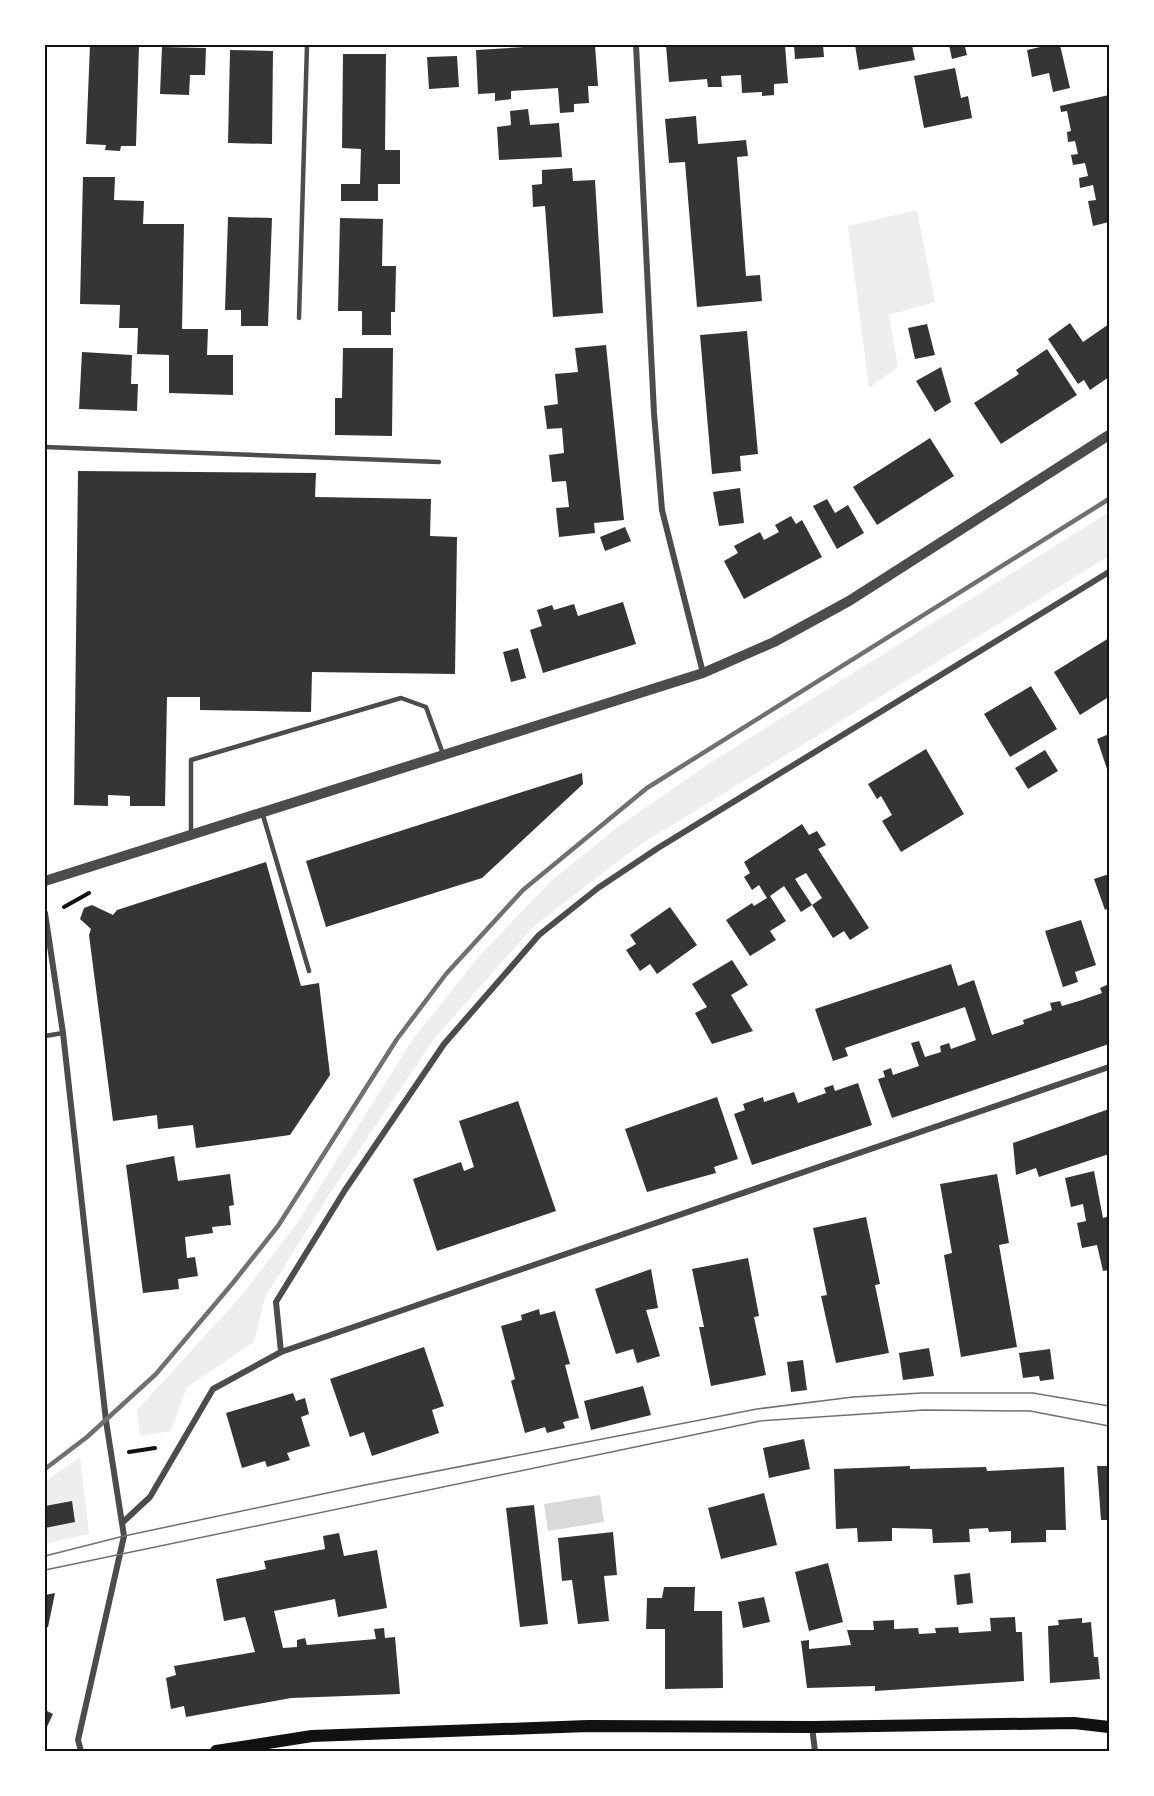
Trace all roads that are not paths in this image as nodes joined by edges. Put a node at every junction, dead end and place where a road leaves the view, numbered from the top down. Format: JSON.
{"nodes":[{"id":1,"x":307,"y":45,"type":"edge"},
{"id":2,"x":636,"y":45,"type":"edge"},
{"id":3,"x":299,"y":318,"type":"dead end"},
{"id":4,"x":1109,"y":435,"type":"edge"},
{"id":5,"x":45,"y":447,"type":"edge"},
{"id":6,"x":440,"y":462,"type":"dead end"},
{"id":7,"x":1109,"y":572,"type":"edge"},
{"id":8,"x":703,"y":673,"type":"junction"},
{"id":9,"x":443,"y":754,"type":"junction"},
{"id":10,"x":262,"y":812,"type":"junction"},
{"id":11,"x":191,"y":835,"type":"junction"},
{"id":12,"x":45,"y":881,"type":"edge"},
{"id":13,"x":45,"y":913,"type":"edge"},
{"id":14,"x":309,"y":971,"type":"dead end"},
{"id":15,"x":63,"y":1033,"type":"junction"},
{"id":16,"x":45,"y":1036,"type":"edge"},
{"id":17,"x":1109,"y":1067,"type":"edge"},
{"id":18,"x":281,"y":1352,"type":"junction"},
{"id":19,"x":122,"y":1523,"type":"junction"},
{"id":20,"x":812,"y":1727,"type":"junction"},
{"id":21,"x":1109,"y":1727,"type":"edge"},
{"id":22,"x":81,"y":1751,"type":"edge"},
{"id":23,"x":216,"y":1751,"type":"edge"},
{"id":24,"x":815,"y":1751,"type":"edge"}],
"edges":[{"from":1,"to":3,"type":"lane"},
{"from":2,"to":8,"type":"street"},
{"from":4,"to":8,"type":"street"},
{"from":5,"to":6,"type":"lane"},
{"from":7,"to":18,"type":"street"},
{"from":8,"to":9,"type":"street"},
{"from":9,"to":10,"type":"street"},
{"from":9,"to":11,"type":"lane"},
{"from":10,"to":11,"type":"street"},
{"from":10,"to":14,"type":"lane"},
{"from":11,"to":12,"type":"street"},
{"from":13,"to":15,"type":"street"},
{"from":15,"to":16,"type":"lane"},
{"from":15,"to":19,"type":"street"},
{"from":17,"to":18,"type":"street"},
{"from":18,"to":19,"type":"street"},
{"from":19,"to":22,"type":"street"},
{"from":20,"to":21,"type":"main road"},
{"from":20,"to":23,"type":"main road"},
{"from":20,"to":24,"type":"street"}]}
